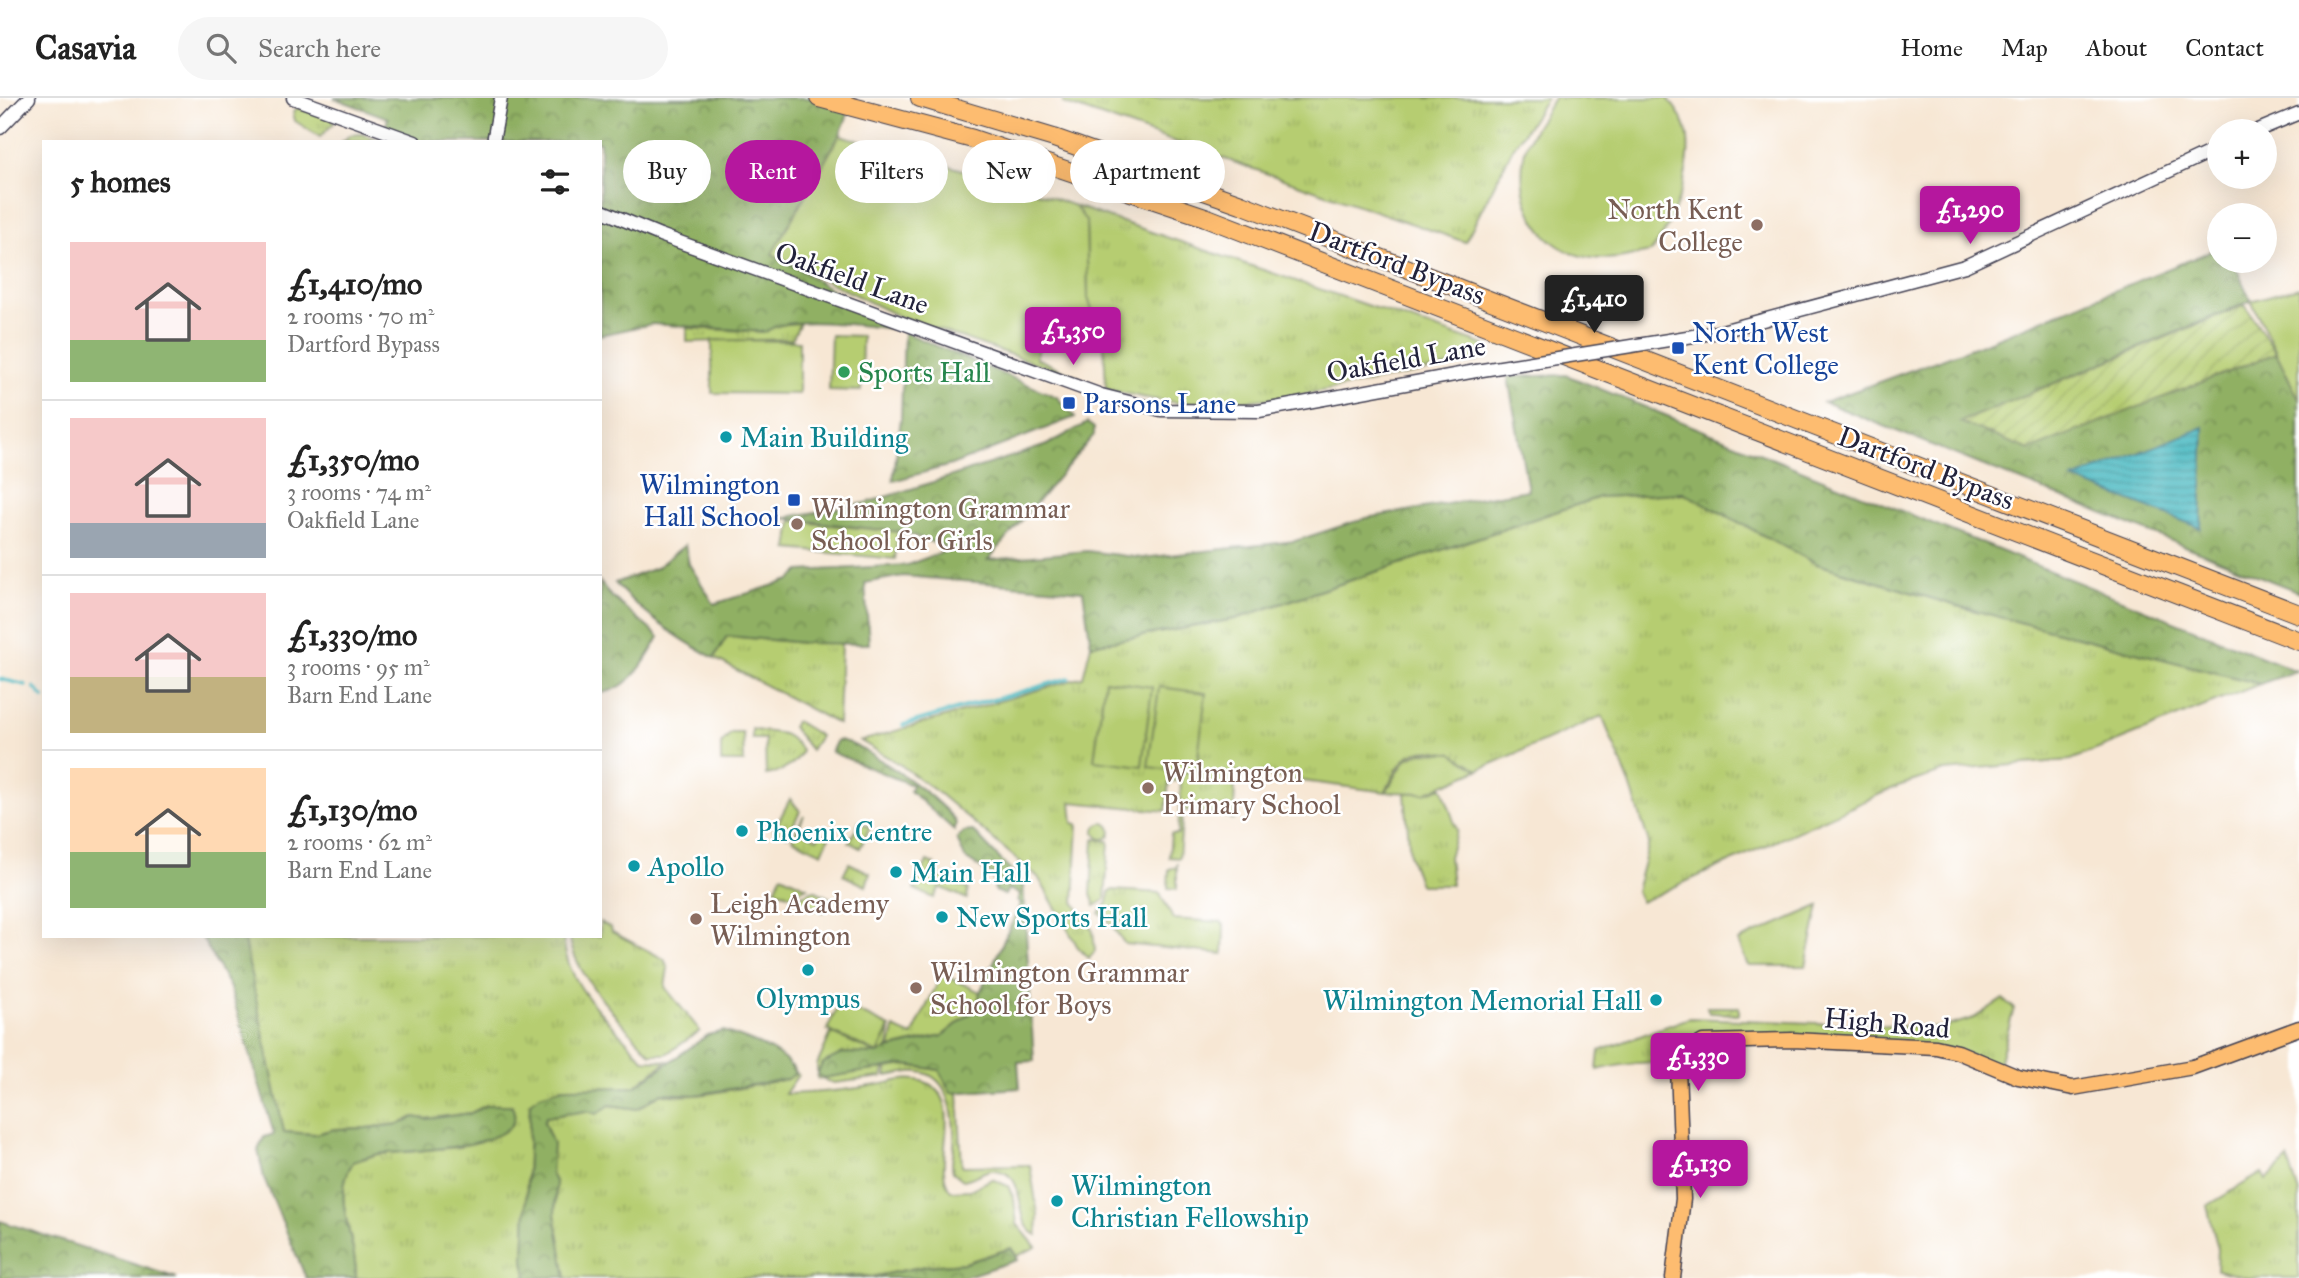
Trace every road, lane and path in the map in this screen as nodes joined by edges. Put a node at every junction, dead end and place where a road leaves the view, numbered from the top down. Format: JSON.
{"nodes":[{"id":1,"x":29,"y":98,"type":"edge"},
{"id":2,"x":293,"y":98,"type":"edge"},
{"id":3,"x":500,"y":98,"type":"edge"},
{"id":4,"x":819,"y":98,"type":"edge"},
{"id":5,"x":920,"y":98,"type":"edge"},
{"id":6,"x":2299,"y":113,"type":"edge"},
{"id":7,"x":2277,"y":122,"type":"edge"},
{"id":8,"x":0,"y":128,"type":"edge"},
{"id":9,"x":409,"y":140,"type":"edge"},
{"id":10,"x":493,"y":140,"type":"edge"},
{"id":11,"x":2207,"y":154,"type":"edge"},
{"id":12,"x":602,"y":211,"type":"edge"},
{"id":13,"x":2299,"y":614,"type":"edge"},
{"id":14,"x":2299,"y":641,"type":"edge"},
{"id":15,"x":2299,"y":1028,"type":"edge"},
{"id":16,"x":1673,"y":1278,"type":"edge"}],
"edges":[{"from":1,"to":8,"type":"street"},
{"from":2,"to":9,"type":"street"},
{"from":3,"to":10,"type":"street"},
{"from":4,"to":14,"type":"highway","name":"Dartford Bypass"},
{"from":5,"to":13,"type":"highway","name":"Dartford Bypass"},
{"from":6,"to":7,"type":"street"},
{"from":11,"to":12,"type":"street","name":"Oakfield Lane","bridge":true},
{"from":15,"to":16,"type":"main road","name":"High Road"}]}
